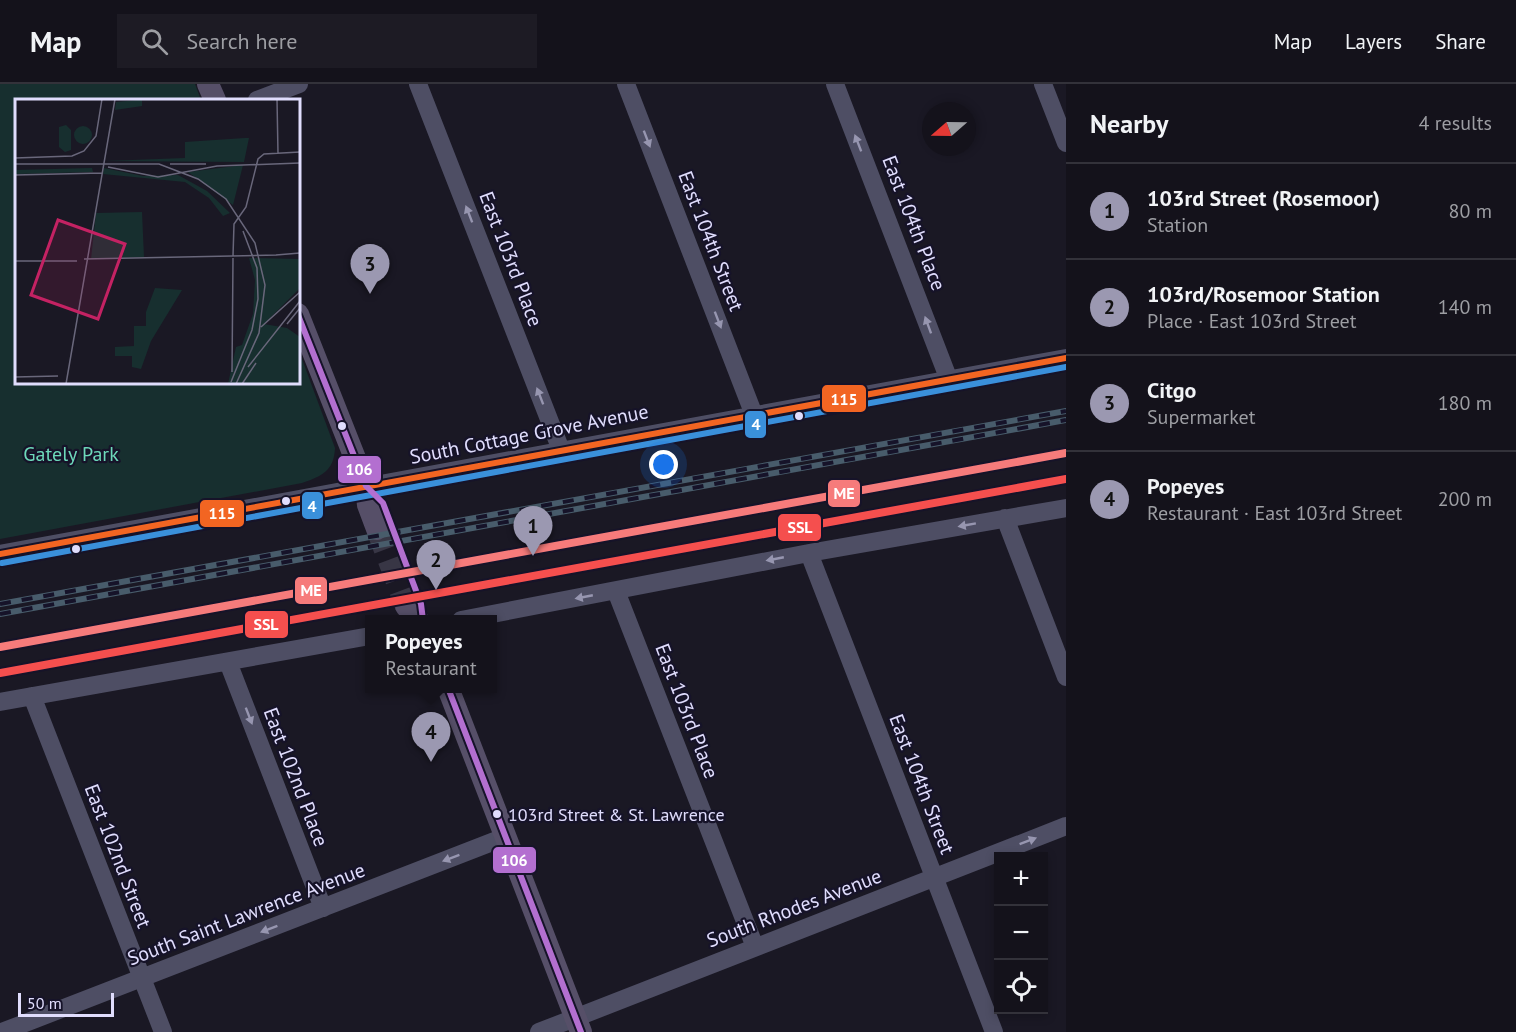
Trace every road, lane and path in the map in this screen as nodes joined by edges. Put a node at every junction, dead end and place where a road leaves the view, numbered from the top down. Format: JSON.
{"nodes":[{"id":1,"x":208,"y":84,"type":"edge"},
{"id":2,"x":299,"y":84,"type":"edge"},
{"id":3,"x":418,"y":84,"type":"edge"},
{"id":4,"x":626,"y":84,"type":"edge"},
{"id":5,"x":835,"y":84,"type":"edge"},
{"id":6,"x":1043,"y":84,"type":"edge"},
{"id":7,"x":215,"y":99,"type":"edge"},
{"id":8,"x":260,"y":99,"type":"edge"},
{"id":9,"x":1066,"y":143,"type":"edge"},
{"id":10,"x":300,"y":319,"type":"edge"},
{"id":11,"x":1066,"y":358,"type":"edge"},
{"id":12,"x":949,"y":380,"type":"junction"},
{"id":13,"x":754,"y":415,"type":"junction"},
{"id":14,"x":561,"y":450,"type":"junction"},
{"id":15,"x":366,"y":486,"type":"junction"},
{"id":16,"x":1066,"y":508,"type":"edge"},
{"id":17,"x":1005,"y":518,"type":"junction"},
{"id":18,"x":385,"y":528,"type":"tunnel mouth"},
{"id":19,"x":808,"y":553,"type":"junction"},
{"id":20,"x":0,"y":554,"type":"edge"},
{"id":21,"x":616,"y":591,"type":"junction"},
{"id":22,"x":488,"y":615,"type":"edge"},
{"id":23,"x":365,"y":637,"type":"edge"},
{"id":24,"x":228,"y":662,"type":"junction"},
{"id":25,"x":1066,"y":677,"type":"edge"},
{"id":26,"x":450,"y":693,"type":"edge"},
{"id":27,"x":32,"y":696,"type":"junction"},
{"id":28,"x":0,"y":702,"type":"edge"},
{"id":29,"x":1066,"y":826,"type":"edge"},
{"id":30,"x":505,"y":837,"type":"junction"},
{"id":31,"x":934,"y":877,"type":"junction"},
{"id":32,"x":323,"y":908,"type":"junction"},
{"id":33,"x":755,"y":947,"type":"junction"},
{"id":34,"x":142,"y":978,"type":"junction"},
{"id":35,"x":578,"y":1025,"type":"edge"},
{"id":36,"x":2,"y":1032,"type":"edge"},
{"id":37,"x":163,"y":1032,"type":"edge"},
{"id":38,"x":539,"y":1032,"type":"edge"},
{"id":39,"x":994,"y":1032,"type":"edge"}],
"edges":[{"from":1,"to":7,"type":"main road"},
{"from":2,"to":8,"type":"street"},
{"from":14,"to":3,"type":"street","name":"East 103rd Place","one_way":true},
{"from":4,"to":13,"type":"street","name":"East 104th Street","one_way":true},
{"from":12,"to":5,"type":"street","name":"East 104th Place","one_way":true},
{"from":6,"to":9,"type":"street"},
{"from":10,"to":15,"type":"main road"},
{"from":11,"to":12,"type":"street","name":"South Cottage Grove Avenue"},
{"from":12,"to":13,"type":"street","name":"South Cottage Grove Avenue"},
{"from":13,"to":14,"type":"street","name":"South Cottage Grove Avenue"},
{"from":14,"to":15,"type":"street","name":"South Cottage Grove Avenue"},
{"from":15,"to":18,"type":"main road"},
{"from":15,"to":20,"type":"street","name":"South Cottage Grove Avenue"},
{"from":16,"to":17,"type":"street"},
{"from":17,"to":19,"type":"street","one_way":true},
{"from":17,"to":25,"type":"street"},
{"from":19,"to":21,"type":"street","one_way":true},
{"from":19,"to":31,"type":"street","name":"East 104th Street"},
{"from":21,"to":22,"type":"street","one_way":true},
{"from":21,"to":33,"type":"street","name":"East 103rd Place"},
{"from":23,"to":24,"type":"street"},
{"from":24,"to":27,"type":"street"},
{"from":24,"to":32,"type":"street","name":"East 102nd Place","one_way":true},
{"from":26,"to":30,"type":"main road"},
{"from":27,"to":28,"type":"street"},
{"from":27,"to":34,"type":"street","name":"East 102nd Street"},
{"from":31,"to":29,"type":"street","name":"South Rhodes Avenue","one_way":true},
{"from":30,"to":32,"type":"street","name":"South Saint Lawrence Avenue","one_way":true},
{"from":30,"to":35,"type":"main road"},
{"from":31,"to":33,"type":"street","name":"South Rhodes Avenue"},
{"from":31,"to":39,"type":"street","name":"East 104th Street"},
{"from":32,"to":34,"type":"street","name":"South Saint Lawrence Avenue","one_way":true},
{"from":33,"to":35,"type":"street","name":"South Rhodes Avenue"},
{"from":34,"to":36,"type":"street","name":"South Saint Lawrence Avenue"},
{"from":34,"to":37,"type":"street","name":"East 102nd Street"},
{"from":35,"to":38,"type":"street","name":"South Rhodes Avenue"}]}
